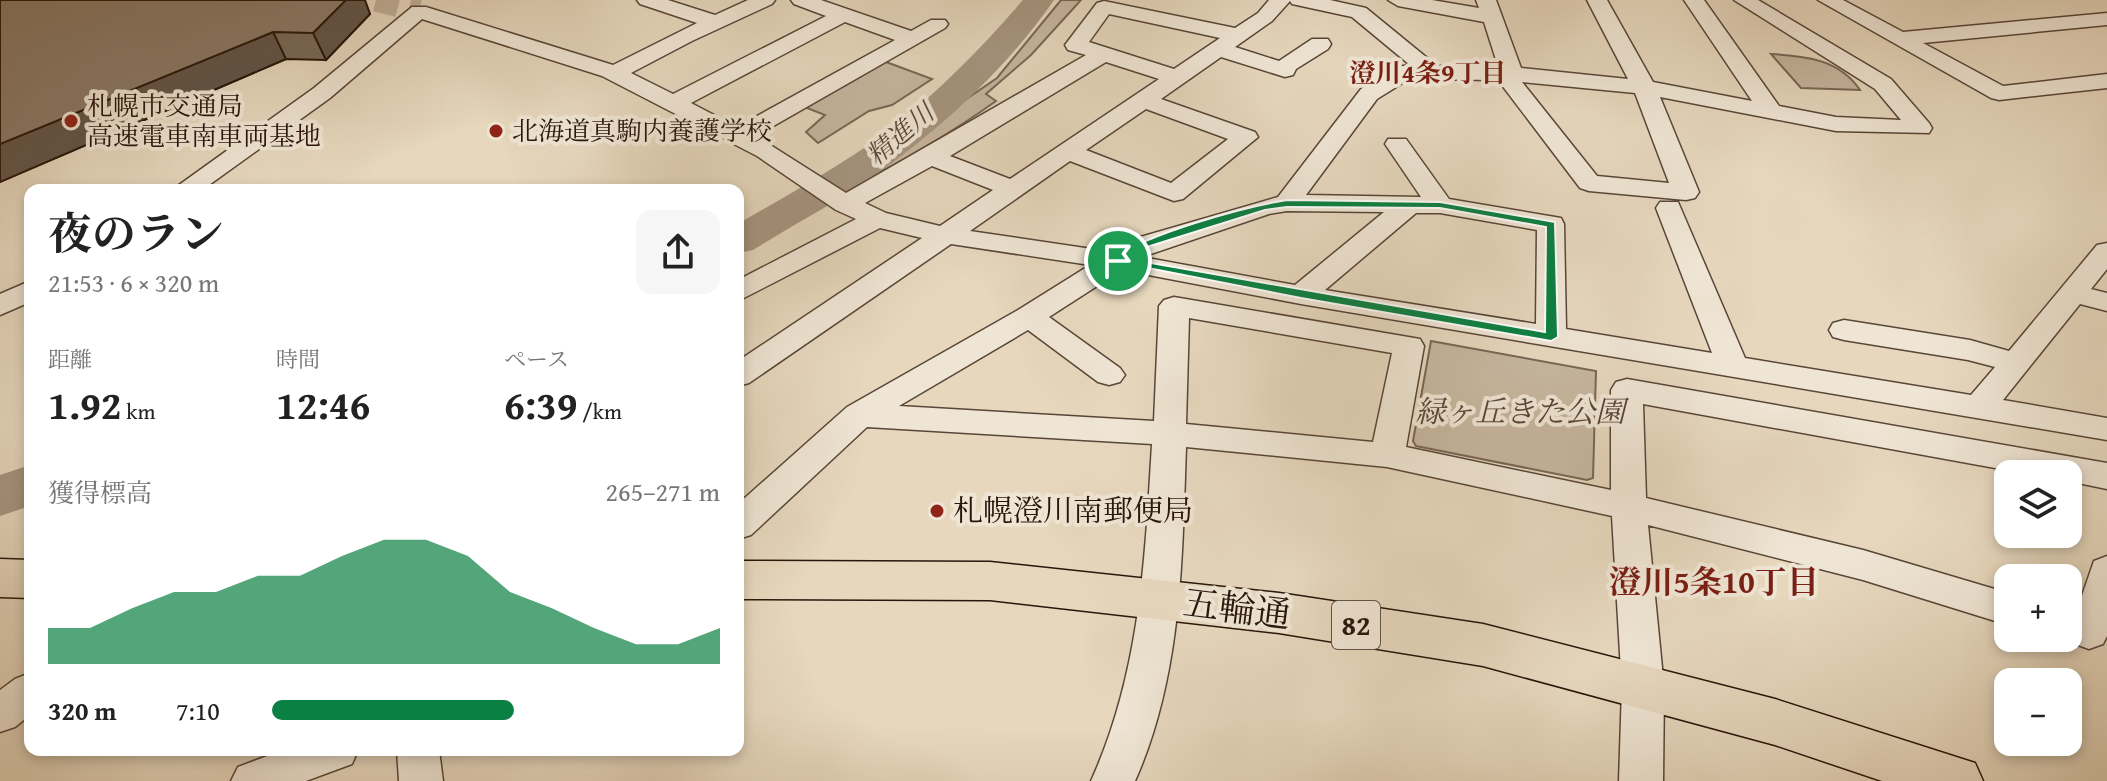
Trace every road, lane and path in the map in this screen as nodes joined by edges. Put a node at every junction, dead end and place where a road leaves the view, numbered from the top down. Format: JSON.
{"nodes":[{"id":1,"x":647,"y":0,"type":"edge"},
{"id":2,"x":765,"y":0,"type":"edge"},
{"id":3,"x":801,"y":0,"type":"edge"},
{"id":4,"x":1280,"y":0,"type":"edge"},
{"id":5,"x":1299,"y":0,"type":"edge"},
{"id":6,"x":1398,"y":0,"type":"edge"},
{"id":7,"x":1597,"y":0,"type":"edge"},
{"id":8,"x":1694,"y":0,"type":"edge"},
{"id":9,"x":1744,"y":0,"type":"edge"},
{"id":10,"x":1828,"y":0,"type":"edge"},
{"id":11,"x":2071,"y":0,"type":"edge"},
{"id":12,"x":1490,"y":9,"type":"edge"},
{"id":13,"x":843,"y":15,"type":"junction"},
{"id":14,"x":2107,"y":18,"type":"edge"},
{"id":15,"x":716,"y":22,"type":"junction"},
{"id":16,"x":938,"y":24,"type":"dead end"},
{"id":17,"x":913,"y":39,"type":"junction"},
{"id":18,"x":1899,"y":39,"type":"junction"},
{"id":19,"x":1228,"y":42,"type":"junction"},
{"id":20,"x":1320,"y":44,"type":"dead end"},
{"id":21,"x":1104,"y":54,"type":"junction"},
{"id":22,"x":1430,"y":71,"type":"junction"},
{"id":23,"x":615,"y":73,"type":"junction"},
{"id":24,"x":1504,"y":73,"type":"junction"},
{"id":25,"x":1176,"y":77,"type":"junction"},
{"id":26,"x":2107,"y":81,"type":"edge"},
{"id":27,"x":1644,"y":87,"type":"junction"},
{"id":28,"x":1145,"y":101,"type":"junction"},
{"id":29,"x":673,"y":103,"type":"junction"},
{"id":30,"x":1770,"y":110,"type":"junction"},
{"id":31,"x":738,"y":136,"type":"junction"},
{"id":32,"x":1397,"y":144,"type":"dead end"},
{"id":33,"x":1068,"y":152,"type":"junction"},
{"id":34,"x":930,"y":157,"type":"junction"},
{"id":35,"x":193,"y":184,"type":"edge"},
{"id":36,"x":1010,"y":188,"type":"junction"},
{"id":37,"x":840,"y":201,"type":"junction"},
{"id":38,"x":1287,"y":203,"type":"junction"},
{"id":39,"x":1411,"y":203,"type":"junction"},
{"id":40,"x":1440,"y":205,"type":"junction"},
{"id":41,"x":1669,"y":208,"type":"dead end"},
{"id":42,"x":877,"y":219,"type":"junction"},
{"id":43,"x":945,"y":235,"type":"junction"},
{"id":44,"x":2107,"y":251,"type":"edge"},
{"id":45,"x":1118,"y":261,"type":"junction"},
{"id":46,"x":744,"y":289,"type":"edge"},
{"id":47,"x":24,"y":293,"type":"edge"},
{"id":48,"x":2073,"y":293,"type":"junction"},
{"id":49,"x":1301,"y":295,"type":"junction"},
{"id":50,"x":2107,"y":302,"type":"edge"},
{"id":51,"x":0,"y":306,"type":"edge"},
{"id":52,"x":1029,"y":317,"type":"junction"},
{"id":53,"x":1844,"y":330,"type":"dead end"},
{"id":54,"x":1551,"y":337,"type":"junction"},
{"id":55,"x":2013,"y":362,"type":"junction"},
{"id":56,"x":1732,"y":365,"type":"junction"},
{"id":57,"x":744,"y":372,"type":"edge"},
{"id":58,"x":1109,"y":375,"type":"dead end"},
{"id":59,"x":1979,"y":408,"type":"junction"},
{"id":60,"x":859,"y":415,"type":"junction"},
{"id":61,"x":2107,"y":429,"type":"edge"},
{"id":62,"x":1170,"y":434,"type":"junction"},
{"id":63,"x":1387,"y":455,"type":"junction"},
{"id":64,"x":2107,"y":476,"type":"edge"},
{"id":65,"x":1629,"y":507,"type":"junction"},
{"id":66,"x":744,"y":520,"type":"edge"},
{"id":67,"x":2107,"y":571,"type":"edge"},
{"id":68,"x":0,"y":578,"type":"edge"},
{"id":69,"x":24,"y":579,"type":"edge"},
{"id":70,"x":744,"y":580,"type":"edge"},
{"id":71,"x":1159,"y":598,"type":"junction"},
{"id":72,"x":1994,"y":605,"type":"edge"},
{"id":73,"x":2088,"y":633,"type":"edge"},
{"id":74,"x":1643,"y":688,"type":"junction"},
{"id":75,"x":24,"y":696,"type":"edge"},
{"id":76,"x":0,"y":714,"type":"edge"},
{"id":77,"x":321,"y":756,"type":"edge"},
{"id":78,"x":419,"y":756,"type":"edge"},
{"id":79,"x":253,"y":781,"type":"edge"},
{"id":80,"x":421,"y":781,"type":"edge"},
{"id":81,"x":1113,"y":781,"type":"edge"},
{"id":82,"x":1641,"y":781,"type":"edge"},
{"id":83,"x":1956,"y":781,"type":"edge"}],
"edges":[{"from":1,"to":15,"type":"street"},
{"from":2,"to":15,"type":"street"},
{"from":3,"to":13,"type":"street"},
{"from":4,"to":19,"type":"street"},
{"from":5,"to":22,"type":"street"},
{"from":6,"to":12,"type":"street"},
{"from":7,"to":27,"type":"street"},
{"from":8,"to":30,"type":"street"},
{"from":9,"to":30,"type":"street"},
{"from":10,"to":18,"type":"street"},
{"from":11,"to":14,"type":"street"},
{"from":12,"to":24,"type":"street"},
{"from":13,"to":17,"type":"street"},
{"from":13,"to":29,"type":"street"},
{"from":14,"to":18,"type":"street"},
{"from":15,"to":23,"type":"street"},
{"from":16,"to":17,"type":"street"},
{"from":17,"to":31,"type":"street"},
{"from":18,"to":26,"type":"street"},
{"from":19,"to":20,"type":"street"},
{"from":19,"to":21,"type":"street"},
{"from":19,"to":25,"type":"street"},
{"from":21,"to":25,"type":"street"},
{"from":21,"to":34,"type":"street"},
{"from":22,"to":24,"type":"street"},
{"from":22,"to":38,"type":"street"},
{"from":23,"to":29,"type":"street"},
{"from":23,"to":35,"type":"street"},
{"from":24,"to":27,"type":"street"},
{"from":24,"to":27,"type":"street"},
{"from":25,"to":28,"type":"street"},
{"from":27,"to":30,"type":"street"},
{"from":28,"to":33,"type":"street"},
{"from":28,"to":33,"type":"street"},
{"from":29,"to":31,"type":"street"},
{"from":31,"to":37,"type":"street"},
{"from":32,"to":40,"type":"street"},
{"from":33,"to":36,"type":"street"},
{"from":34,"to":36,"type":"street"},
{"from":34,"to":37,"type":"street"},
{"from":36,"to":43,"type":"street"},
{"from":37,"to":42,"type":"street"},
{"from":38,"to":39,"type":"street"},
{"from":38,"to":45,"type":"street"},
{"from":39,"to":40,"type":"street"},
{"from":39,"to":49,"type":"street"},
{"from":40,"to":54,"type":"street"},
{"from":41,"to":56,"type":"street"},
{"from":42,"to":43,"type":"street"},
{"from":42,"to":46,"type":"street"},
{"from":43,"to":45,"type":"street"},
{"from":43,"to":57,"type":"street"},
{"from":44,"to":48,"type":"street"},
{"from":45,"to":49,"type":"street"},
{"from":45,"to":52,"type":"street"},
{"from":47,"to":51,"type":"street"},
{"from":48,"to":50,"type":"street"},
{"from":48,"to":55,"type":"street"},
{"from":49,"to":54,"type":"street"},
{"from":52,"to":58,"type":"street"},
{"from":52,"to":60,"type":"street"},
{"from":53,"to":55,"type":"street"},
{"from":54,"to":56,"type":"street"},
{"from":55,"to":59,"type":"street"},
{"from":56,"to":59,"type":"street"},
{"from":59,"to":61,"type":"street"},
{"from":60,"to":62,"type":"street"},
{"from":60,"to":66,"type":"street"},
{"from":62,"to":63,"type":"street"},
{"from":62,"to":63,"type":"street"},
{"from":62,"to":71,"type":"street"},
{"from":63,"to":65,"type":"street"},
{"from":64,"to":65,"type":"street"},
{"from":65,"to":72,"type":"street"},
{"from":65,"to":74,"type":"street"},
{"from":67,"to":73,"type":"street"},
{"from":68,"to":69,"type":"main road"},
{"from":70,"to":71,"type":"main road","name":"五輪通","number":"82"},
{"from":71,"to":74,"type":"main road","name":"五輪通","number":"82"},
{"from":71,"to":81,"type":"street"},
{"from":74,"to":82,"type":"street"},
{"from":74,"to":83,"type":"main road","name":"五輪通","number":"82"},
{"from":75,"to":76,"type":"street"},
{"from":77,"to":79,"type":"street"},
{"from":78,"to":80,"type":"street"}]}
